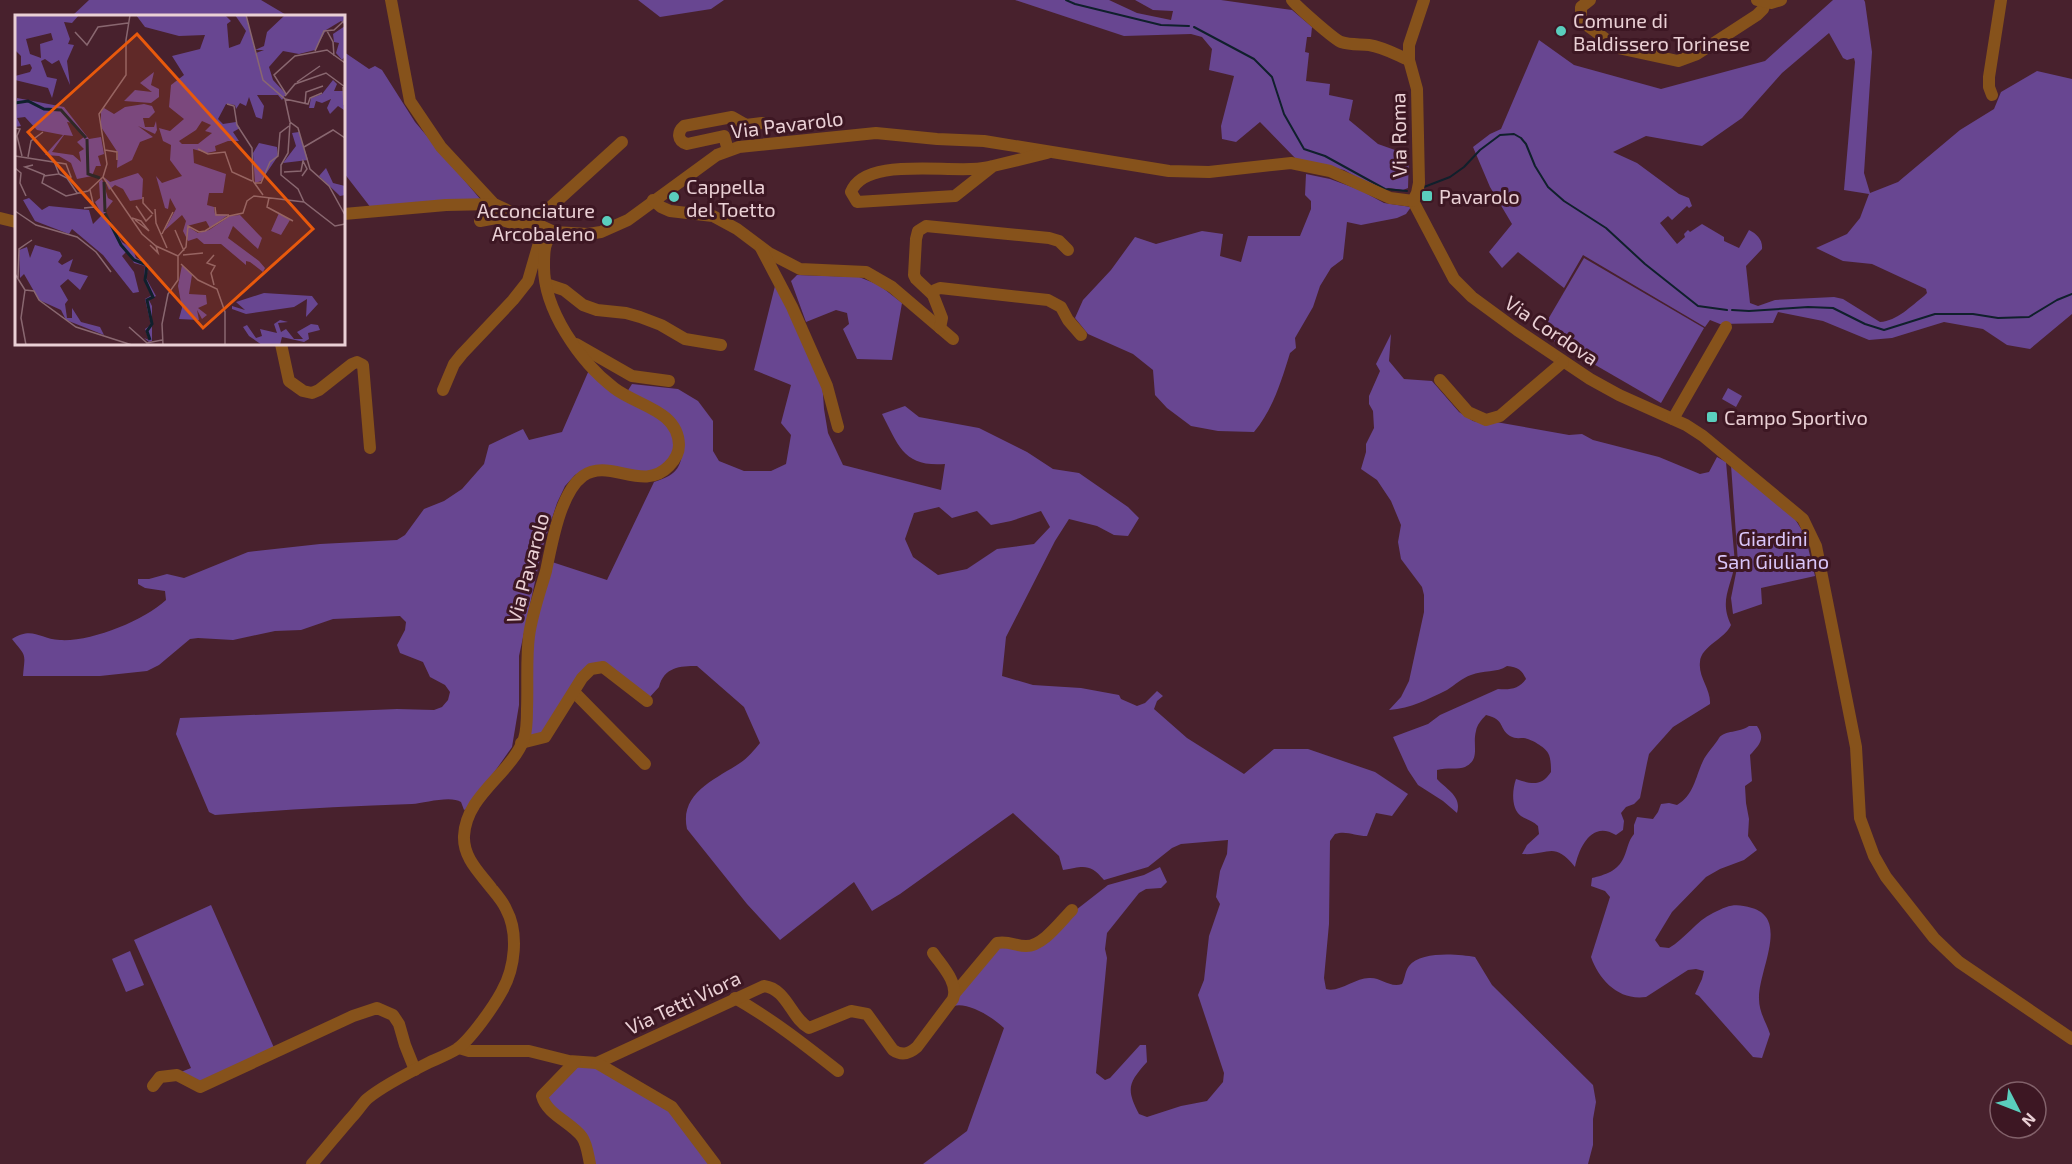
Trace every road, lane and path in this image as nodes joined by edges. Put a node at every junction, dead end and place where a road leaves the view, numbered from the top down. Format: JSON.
{"nodes":[{"id":1,"x":391,"y":0,"type":"edge"},
{"id":2,"x":1292,"y":0,"type":"edge"},
{"id":3,"x":1424,"y":0,"type":"edge"},
{"id":4,"x":1431,"y":0,"type":"edge"},
{"id":5,"x":1590,"y":0,"type":"edge"},
{"id":6,"x":1781,"y":0,"type":"edge"},
{"id":7,"x":2001,"y":0,"type":"edge"},
{"id":8,"x":1761,"y":2,"type":"edge"},
{"id":9,"x":1409,"y":45,"type":"junction"},
{"id":10,"x":1409,"y":60,"type":"junction"},
{"id":11,"x":1992,"y":95,"type":"dead end"},
{"id":12,"x":762,"y":123,"type":"dead end"},
{"id":13,"x":622,"y":142,"type":"dead end"},
{"id":14,"x":728,"y":150,"type":"junction"},
{"id":15,"x":1052,"y":152,"type":"junction"},
{"id":16,"x":993,"y":166,"type":"junction"},
{"id":17,"x":654,"y":200,"type":"junction"},
{"id":18,"x":1413,"y":201,"type":"junction"},
{"id":19,"x":494,"y":204,"type":"junction"},
{"id":20,"x":345,"y":214,"type":"edge"},
{"id":21,"x":0,"y":218,"type":"edge"},
{"id":22,"x":480,"y":221,"type":"dead end"},
{"id":23,"x":15,"y":222,"type":"edge"},
{"id":24,"x":534,"y":222,"type":"junction"},
{"id":25,"x":548,"y":237,"type":"junction"},
{"id":26,"x":761,"y":247,"type":"junction"},
{"id":27,"x":1068,"y":250,"type":"dead end"},
{"id":28,"x":546,"y":284,"type":"junction"},
{"id":29,"x":933,"y":296,"type":"junction"},
{"id":30,"x":1726,"y":327,"type":"dead end"},
{"id":31,"x":940,"y":328,"type":"junction"},
{"id":32,"x":1081,"y":335,"type":"dead end"},
{"id":33,"x":953,"y":339,"type":"dead end"},
{"id":34,"x":572,"y":342,"type":"junction"},
{"id":35,"x":282,"y":345,"type":"edge"},
{"id":36,"x":721,"y":345,"type":"dead end"},
{"id":37,"x":1563,"y":362,"type":"junction"},
{"id":38,"x":1440,"y":380,"type":"dead end"},
{"id":39,"x":669,"y":381,"type":"dead end"},
{"id":40,"x":443,"y":390,"type":"dead end"},
{"id":41,"x":1676,"y":414,"type":"junction"},
{"id":42,"x":838,"y":428,"type":"dead end"},
{"id":43,"x":370,"y":448,"type":"dead end"},
{"id":44,"x":574,"y":692,"type":"junction"},
{"id":45,"x":647,"y":701,"type":"dead end"},
{"id":46,"x":521,"y":743,"type":"junction"},
{"id":47,"x":645,"y":764,"type":"dead end"},
{"id":48,"x":1072,"y":910,"type":"dead end"},
{"id":49,"x":933,"y":953,"type":"dead end"},
{"id":50,"x":956,"y":992,"type":"junction"},
{"id":51,"x":735,"y":998,"type":"junction"},
{"id":52,"x":2072,"y":1039,"type":"edge"},
{"id":53,"x":459,"y":1048,"type":"junction"},
{"id":54,"x":575,"y":1062,"type":"junction"},
{"id":55,"x":597,"y":1063,"type":"junction"},
{"id":56,"x":415,"y":1070,"type":"junction"},
{"id":57,"x":838,"y":1071,"type":"dead end"},
{"id":58,"x":153,"y":1086,"type":"dead end"},
{"id":59,"x":312,"y":1164,"type":"edge"},
{"id":60,"x":590,"y":1164,"type":"edge"},
{"id":61,"x":715,"y":1164,"type":"edge"}],
"edges":[{"from":1,"to":19,"type":"street"},
{"from":2,"to":10,"type":"street"},
{"from":3,"to":9,"type":"street","name":"Via Roma"},
{"from":4,"to":9,"type":"street"},
{"from":5,"to":8,"type":"street"},
{"from":6,"to":8,"type":"street"},
{"from":7,"to":11,"type":"street"},
{"from":9,"to":10,"type":"street","name":"Via Roma"},
{"from":10,"to":18,"type":"street","name":"Via Roma"},
{"from":12,"to":14,"type":"street"},
{"from":13,"to":24,"type":"street"},
{"from":14,"to":15,"type":"street","name":"Via Pavarolo"},
{"from":14,"to":17,"type":"street","name":"Via Pavarolo"},
{"from":15,"to":16,"type":"street"},
{"from":15,"to":18,"type":"street","name":"Via Pavarolo"},
{"from":16,"to":16,"type":"street"},
{"from":17,"to":25,"type":"street","name":"Via Pavarolo"},
{"from":17,"to":26,"type":"street"},
{"from":18,"to":37,"type":"street","name":"Via Cordova"},
{"from":19,"to":20,"type":"street"},
{"from":19,"to":24,"type":"street"},
{"from":21,"to":23,"type":"street"},
{"from":22,"to":25,"type":"street"},
{"from":24,"to":25,"type":"street"},
{"from":25,"to":28,"type":"street","name":"Via Pavarolo"},
{"from":25,"to":40,"type":"street"},
{"from":26,"to":31,"type":"street"},
{"from":26,"to":42,"type":"street"},
{"from":27,"to":29,"type":"street"},
{"from":28,"to":34,"type":"street","name":"Via Pavarolo"},
{"from":28,"to":36,"type":"street"},
{"from":29,"to":31,"type":"street"},
{"from":29,"to":32,"type":"street"},
{"from":30,"to":41,"type":"street"},
{"from":31,"to":33,"type":"street"},
{"from":34,"to":39,"type":"street"},
{"from":34,"to":46,"type":"street","name":"Via Pavarolo"},
{"from":35,"to":43,"type":"street"},
{"from":37,"to":38,"type":"street"},
{"from":37,"to":41,"type":"street","name":"Via Cordova"},
{"from":41,"to":52,"type":"street","name":"Via Cordova"},
{"from":44,"to":45,"type":"street"},
{"from":44,"to":46,"type":"street"},
{"from":44,"to":47,"type":"street"},
{"from":46,"to":53,"type":"street","name":"Via Pavarolo"},
{"from":48,"to":50,"type":"street"},
{"from":49,"to":50,"type":"street"},
{"from":50,"to":51,"type":"street","name":"Via Tetti Viora"},
{"from":51,"to":55,"type":"street","name":"Via Tetti Viora"},
{"from":51,"to":57,"type":"street"},
{"from":53,"to":54,"type":"street"},
{"from":53,"to":56,"type":"street"},
{"from":54,"to":55,"type":"street"},
{"from":54,"to":60,"type":"street"},
{"from":55,"to":61,"type":"street"},
{"from":56,"to":58,"type":"street"},
{"from":56,"to":59,"type":"street"}]}
